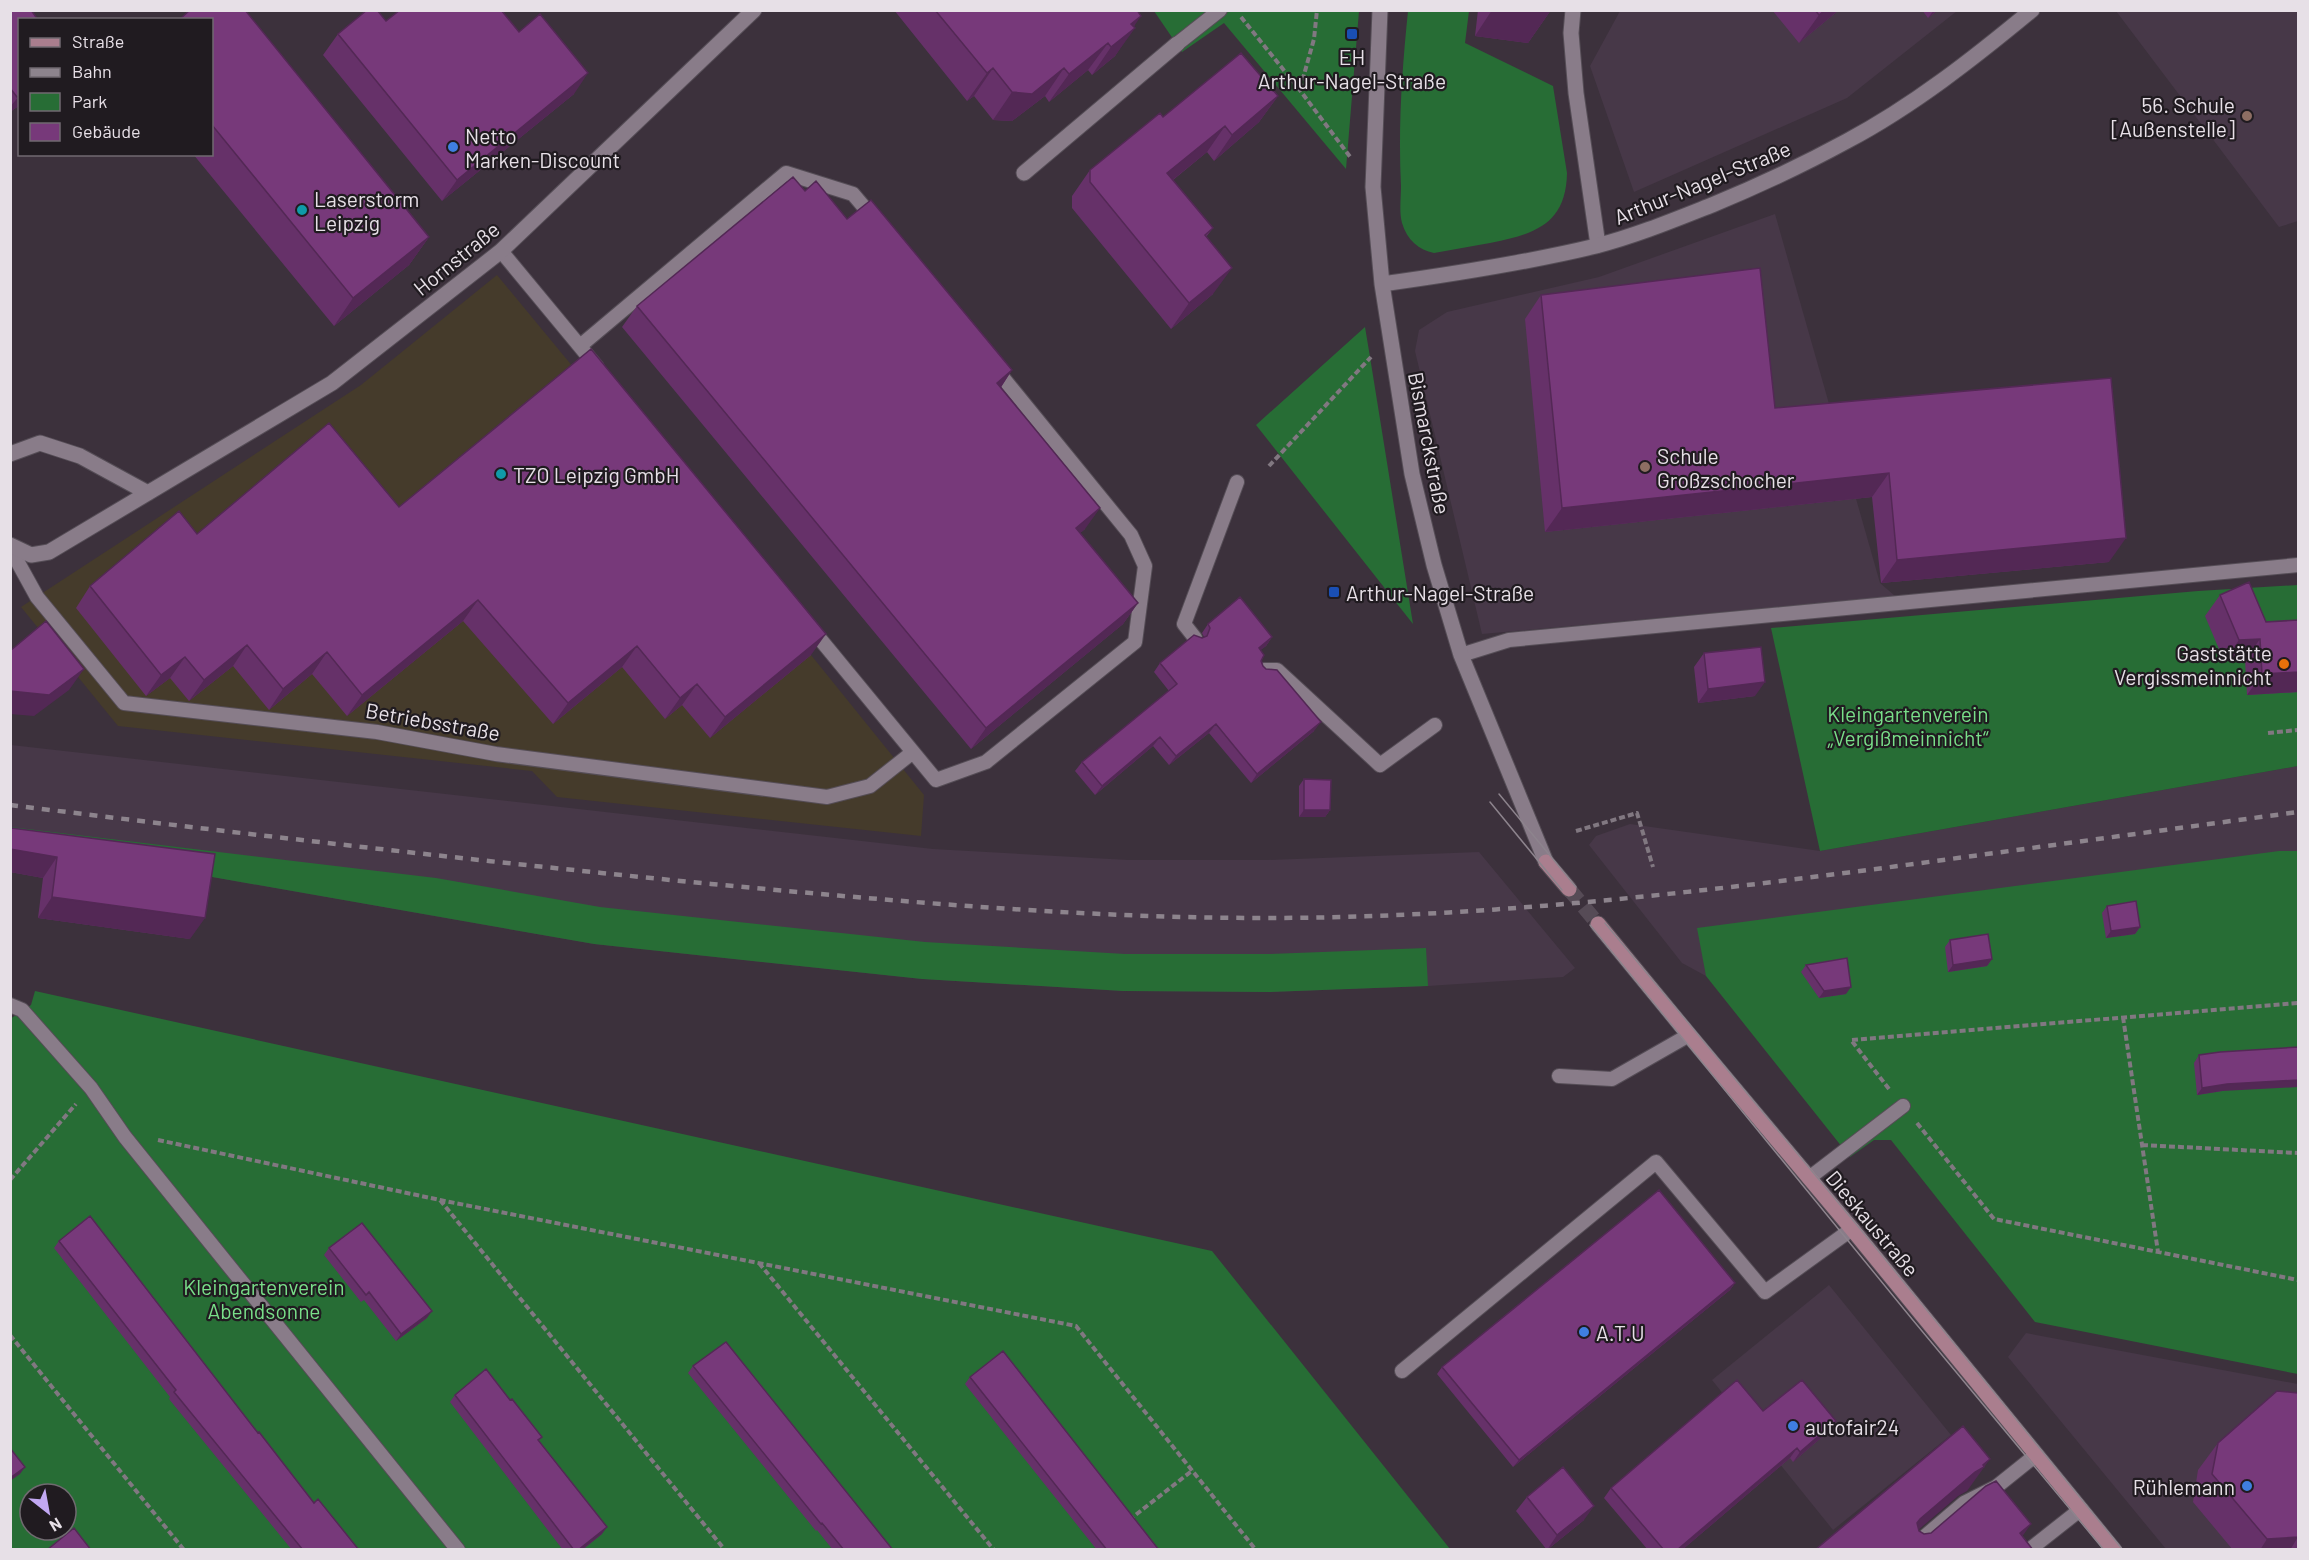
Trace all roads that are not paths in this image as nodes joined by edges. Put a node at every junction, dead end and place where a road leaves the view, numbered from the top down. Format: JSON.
{"nodes":[{"id":1,"x":754,"y":10,"type":"edge"},
{"id":2,"x":1221,"y":10,"type":"edge"},
{"id":3,"x":1380,"y":10,"type":"edge"},
{"id":4,"x":1574,"y":10,"type":"edge"},
{"id":5,"x":2031,"y":10,"type":"edge"},
{"id":6,"x":1177,"y":44,"type":"joint"},
{"id":7,"x":1024,"y":173,"type":"dead end"},
{"id":8,"x":884,"y":231,"type":"edge"},
{"id":9,"x":1598,"y":245,"type":"junction"},
{"id":10,"x":501,"y":251,"type":"junction"},
{"id":11,"x":1382,"y":284,"type":"junction"},
{"id":12,"x":580,"y":346,"type":"junction"},
{"id":13,"x":989,"y":360,"type":"edge"},
{"id":14,"x":602,"y":374,"type":"edge"},
{"id":15,"x":10,"y":454,"type":"edge"},
{"id":16,"x":1237,"y":482,"type":"dead end"},
{"id":17,"x":148,"y":493,"type":"junction"},
{"id":18,"x":10,"y":547,"type":"edge"},
{"id":19,"x":2298,"y":565,"type":"edge"},
{"id":20,"x":800,"y":614,"type":"edge"},
{"id":21,"x":1195,"y":638,"type":"edge"},
{"id":22,"x":1461,"y":655,"type":"junction"},
{"id":23,"x":1264,"y":670,"type":"edge"},
{"id":24,"x":1435,"y":724,"type":"dead end"},
{"id":25,"x":913,"y":752,"type":"junction"},
{"id":26,"x":1546,"y":862,"type":"joint"},
{"id":27,"x":1569,"y":889,"type":"tunnel mouth"},
{"id":28,"x":1598,"y":924,"type":"tunnel mouth"},
{"id":29,"x":10,"y":1005,"type":"edge"},
{"id":30,"x":1689,"y":1035,"type":"junction"},
{"id":31,"x":1559,"y":1076,"type":"dead end"},
{"id":32,"x":1903,"y":1106,"type":"road end"},
{"id":33,"x":1809,"y":1178,"type":"junction"},
{"id":34,"x":1852,"y":1229,"type":"junction"},
{"id":35,"x":1402,"y":1371,"type":"dead end"},
{"id":36,"x":2036,"y":1455,"type":"junction"},
{"id":37,"x":2081,"y":1509,"type":"junction"},
{"id":38,"x":458,"y":1550,"type":"edge"},
{"id":39,"x":1909,"y":1550,"type":"edge"},
{"id":40,"x":2029,"y":1550,"type":"edge"},
{"id":41,"x":2114,"y":1550,"type":"edge"}],
"edges":[{"from":1,"to":10,"type":"street","name":"Hornstraße"},
{"from":2,"to":6,"type":"lane"},
{"from":3,"to":11,"type":"street","name":"Bismarckstraße"},
{"from":4,"to":9,"type":"street"},
{"from":5,"to":9,"type":"street","name":"Arthur-Nagel-Straße"},
{"from":6,"to":7,"type":"street"},
{"from":8,"to":12,"type":"lane"},
{"from":9,"to":11,"type":"street","name":"Arthur-Nagel-Straße"},
{"from":10,"to":12,"type":"lane"},
{"from":10,"to":17,"type":"street","name":"Hornstraße"},
{"from":11,"to":22,"type":"street","name":"Bismarckstraße"},
{"from":12,"to":14,"type":"lane"},
{"from":13,"to":25,"type":"lane"},
{"from":15,"to":17,"type":"street"},
{"from":16,"to":21,"type":"lane"},
{"from":17,"to":18,"type":"street","name":"Hornstraße"},
{"from":18,"to":25,"type":"lane","name":"Betriebsstraße"},
{"from":19,"to":22,"type":"lane"},
{"from":20,"to":25,"type":"lane"},
{"from":22,"to":26,"type":"street","name":"Bismarckstraße"},
{"from":23,"to":24,"type":"lane"},
{"from":26,"to":27,"type":"main road"},
{"from":28,"to":30,"type":"main road","name":"Dieskaustraße"},
{"from":29,"to":38,"type":"lane"},
{"from":30,"to":31,"type":"lane"},
{"from":30,"to":33,"type":"main road","name":"Dieskaustraße"},
{"from":32,"to":33,"type":"lane"},
{"from":33,"to":34,"type":"main road","name":"Dieskaustraße"},
{"from":34,"to":35,"type":"lane"},
{"from":34,"to":36,"type":"main road","name":"Dieskaustraße"},
{"from":36,"to":37,"type":"main road","name":"Dieskaustraße"},
{"from":36,"to":39,"type":"lane"},
{"from":37,"to":40,"type":"lane"},
{"from":37,"to":41,"type":"main road","name":"Dieskaustraße"}]}
